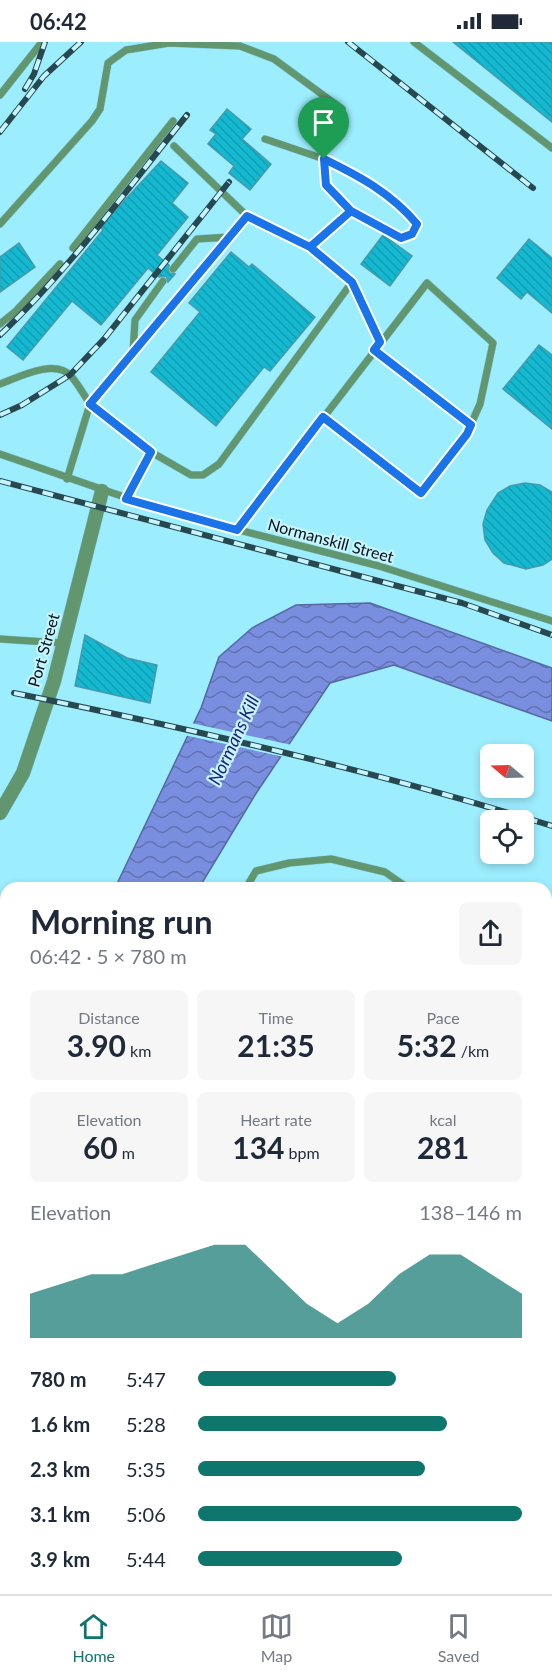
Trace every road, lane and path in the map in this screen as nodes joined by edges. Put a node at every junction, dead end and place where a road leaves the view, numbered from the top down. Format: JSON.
{"nodes":[{"id":1,"x":42,"y":42,"type":"edge"},
{"id":2,"x":414,"y":42,"type":"edge"},
{"id":3,"x":0,"y":94,"type":"edge"},
{"id":4,"x":342,"y":109,"type":"dead end"},
{"id":5,"x":173,"y":121,"type":"dead end"},
{"id":6,"x":265,"y":140,"type":"dead end"},
{"id":7,"x":174,"y":146,"type":"dead end"},
{"id":8,"x":552,"y":148,"type":"edge"},
{"id":9,"x":324,"y":159,"type":"junction"},
{"id":10,"x":351,"y":211,"type":"junction"},
{"id":11,"x":247,"y":216,"type":"junction"},
{"id":12,"x":0,"y":224,"type":"edge"},
{"id":13,"x":229,"y":237,"type":"junction"},
{"id":14,"x":310,"y":247,"type":"junction"},
{"id":15,"x":73,"y":248,"type":"dead end"},
{"id":16,"x":60,"y":264,"type":"dead end"},
{"id":17,"x":173,"y":268,"type":"dead end"},
{"id":18,"x":163,"y":280,"type":"dead end"},
{"id":19,"x":352,"y":282,"type":"junction"},
{"id":20,"x":0,"y":324,"type":"edge"},
{"id":21,"x":380,"y":342,"type":"junction"},
{"id":22,"x":374,"y":350,"type":"junction"},
{"id":23,"x":134,"y":352,"type":"junction"},
{"id":24,"x":0,"y":384,"type":"edge"},
{"id":25,"x":90,"y":404,"type":"junction"},
{"id":26,"x":323,"y":417,"type":"junction"},
{"id":27,"x":471,"y":425,"type":"junction"},
{"id":28,"x":151,"y":452,"type":"junction"},
{"id":29,"x":0,"y":454,"type":"edge"},
{"id":30,"x":67,"y":479,"type":"junction"},
{"id":31,"x":102,"y":491,"type":"junction"},
{"id":32,"x":126,"y":499,"type":"junction"},
{"id":33,"x":237,"y":530,"type":"junction"},
{"id":34,"x":552,"y":621,"type":"edge"},
{"id":35,"x":0,"y":639,"type":"edge"},
{"id":36,"x":62,"y":644,"type":"junction"},
{"id":37,"x":0,"y":813,"type":"edge"},
{"id":38,"x":250,"y":882,"type":"edge"},
{"id":39,"x":399,"y":882,"type":"edge"}],
"edges":[{"from":1,"to":3,"type":"lane"},
{"from":2,"to":8,"type":"lane"},
{"from":4,"to":12,"type":"lane"},
{"from":5,"to":15,"type":"lane"},
{"from":6,"to":9,"type":"lane"},
{"from":7,"to":11,"type":"lane"},
{"from":9,"to":10,"type":"lane"},
{"from":9,"to":10,"type":"lane"},
{"from":10,"to":14,"type":"lane"},
{"from":11,"to":13,"type":"lane"},
{"from":11,"to":14,"type":"lane"},
{"from":13,"to":17,"type":"lane"},
{"from":13,"to":23,"type":"lane"},
{"from":14,"to":19,"type":"lane"},
{"from":16,"to":20,"type":"lane"},
{"from":18,"to":23,"type":"lane"},
{"from":19,"to":21,"type":"lane"},
{"from":19,"to":28,"type":"lane"},
{"from":21,"to":22,"type":"lane"},
{"from":21,"to":27,"type":"lane"},
{"from":22,"to":26,"type":"lane"},
{"from":22,"to":27,"type":"lane"},
{"from":23,"to":25,"type":"lane"},
{"from":24,"to":25,"type":"lane"},
{"from":25,"to":28,"type":"lane"},
{"from":25,"to":30,"type":"lane"},
{"from":26,"to":27,"type":"lane"},
{"from":26,"to":33,"type":"lane"},
{"from":28,"to":32,"type":"lane"},
{"from":29,"to":30,"type":"lane","name":"Normanskill Street"},
{"from":30,"to":31,"type":"lane","name":"Normanskill Street"},
{"from":31,"to":32,"type":"lane","name":"Normanskill Street"},
{"from":31,"to":36,"type":"street","name":"Port Street"},
{"from":32,"to":33,"type":"lane","name":"Normanskill Street"},
{"from":33,"to":34,"type":"lane","name":"Normanskill Street"},
{"from":35,"to":36,"type":"lane"},
{"from":36,"to":37,"type":"street","name":"Port Street"},
{"from":38,"to":39,"type":"lane"}]}
